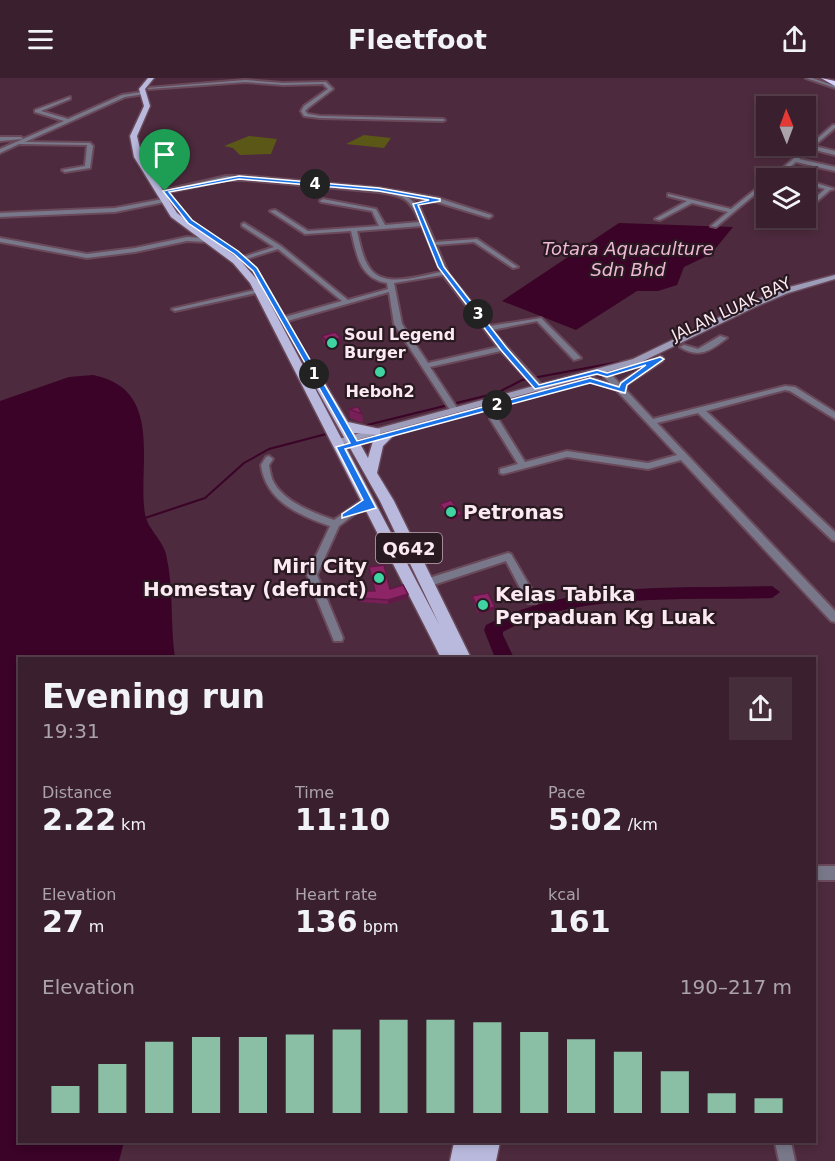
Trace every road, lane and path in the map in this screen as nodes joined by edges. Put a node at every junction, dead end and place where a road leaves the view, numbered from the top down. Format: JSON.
{"nodes":[{"id":1,"x":157,"y":78,"type":"edge"},
{"id":2,"x":808,"y":78,"type":"edge"},
{"id":3,"x":825,"y":78,"type":"edge"},
{"id":4,"x":834,"y":82,"type":"edge"},
{"id":5,"x":147,"y":87,"type":"edge"},
{"id":6,"x":127,"y":95,"type":"junction"},
{"id":7,"x":68,"y":98,"type":"dead end"},
{"id":8,"x":67,"y":120,"type":"junction"},
{"id":9,"x":444,"y":120,"type":"dead end"},
{"id":10,"x":835,"y":126,"type":"edge"},
{"id":11,"x":824,"y":136,"type":"junction"},
{"id":12,"x":26,"y":138,"type":"junction"},
{"id":13,"x":0,"y":139,"type":"edge"},
{"id":14,"x":835,"y":139,"type":"edge"},
{"id":15,"x":17,"y":142,"type":"junction"},
{"id":16,"x":816,"y":143,"type":"edge"},
{"id":17,"x":816,"y":148,"type":"edge"},
{"id":18,"x":0,"y":151,"type":"edge"},
{"id":19,"x":835,"y":153,"type":"edge"},
{"id":20,"x":801,"y":156,"type":"edge"},
{"id":21,"x":796,"y":160,"type":"junction"},
{"id":22,"x":786,"y":168,"type":"edge"},
{"id":23,"x":835,"y":169,"type":"edge"},
{"id":24,"x":65,"y":170,"type":"dead end"},
{"id":25,"x":816,"y":185,"type":"edge"},
{"id":26,"x":832,"y":189,"type":"edge"},
{"id":27,"x":756,"y":191,"type":"edge"},
{"id":28,"x":400,"y":193,"type":"junction"},
{"id":29,"x":670,"y":195,"type":"dead end"},
{"id":30,"x":164,"y":196,"type":"junction"},
{"id":31,"x":438,"y":200,"type":"junction"},
{"id":32,"x":322,"y":201,"type":"dead end"},
{"id":33,"x":691,"y":201,"type":"junction"},
{"id":34,"x":816,"y":201,"type":"edge"},
{"id":35,"x":415,"y":204,"type":"junction"},
{"id":36,"x":731,"y":211,"type":"junction"},
{"id":37,"x":276,"y":213,"type":"dead end"},
{"id":38,"x":0,"y":215,"type":"edge"},
{"id":39,"x":489,"y":216,"type":"dead end"},
{"id":40,"x":658,"y":219,"type":"dead end"},
{"id":41,"x":422,"y":224,"type":"junction"},
{"id":42,"x":243,"y":225,"type":"dead end"},
{"id":43,"x":714,"y":226,"type":"dead end"},
{"id":44,"x":383,"y":228,"type":"junction"},
{"id":45,"x":354,"y":231,"type":"junction"},
{"id":46,"x":194,"y":232,"type":"junction"},
{"id":47,"x":187,"y":239,"type":"junction"},
{"id":48,"x":0,"y":240,"type":"edge"},
{"id":49,"x":206,"y":240,"type":"junction"},
{"id":50,"x":432,"y":244,"type":"junction"},
{"id":51,"x":279,"y":247,"type":"junction"},
{"id":52,"x":243,"y":258,"type":"junction"},
{"id":53,"x":515,"y":267,"type":"dead end"},
{"id":54,"x":445,"y":273,"type":"junction"},
{"id":55,"x":835,"y":277,"type":"edge"},
{"id":56,"x":835,"y":282,"type":"edge"},
{"id":57,"x":390,"y":286,"type":"junction"},
{"id":58,"x":259,"y":291,"type":"junction"},
{"id":59,"x":346,"y":301,"type":"junction"},
{"id":60,"x":175,"y":309,"type":"dead end"},
{"id":61,"x":284,"y":320,"type":"junction"},
{"id":62,"x":489,"y":328,"type":"junction"},
{"id":63,"x":723,"y":338,"type":"dead end"},
{"id":64,"x":684,"y":347,"type":"junction"},
{"id":65,"x":503,"y":348,"type":"junction"},
{"id":66,"x":577,"y":358,"type":"dead end"},
{"id":67,"x":660,"y":359,"type":"junction"},
{"id":68,"x":426,"y":366,"type":"junction"},
{"id":69,"x":604,"y":372,"type":"junction"},
{"id":70,"x":590,"y":380,"type":"junction"},
{"id":71,"x":536,"y":385,"type":"junction"},
{"id":72,"x":622,"y":391,"type":"junction"},
{"id":73,"x":452,"y":407,"type":"junction"},
{"id":74,"x":701,"y":411,"type":"junction"},
{"id":75,"x":835,"y":416,"type":"edge"},
{"id":76,"x":494,"y":419,"type":"dead end"},
{"id":77,"x":652,"y":422,"type":"junction"},
{"id":78,"x":344,"y":434,"type":"junction"},
{"id":79,"x":382,"y":434,"type":"junction"},
{"id":80,"x":684,"y":456,"type":"junction"},
{"id":81,"x":270,"y":459,"type":"dead end"},
{"id":82,"x":524,"y":466,"type":"junction"},
{"id":83,"x":503,"y":471,"type":"dead end"},
{"id":84,"x":372,"y":472,"type":"junction"},
{"id":85,"x":370,"y":504,"type":"junction"},
{"id":86,"x":335,"y":524,"type":"junction"},
{"id":87,"x":835,"y":538,"type":"edge"},
{"id":88,"x":427,"y":583,"type":"junction"},
{"id":89,"x":532,"y":600,"type":"dead end"},
{"id":90,"x":835,"y":618,"type":"edge"},
{"id":91,"x":338,"y":638,"type":"dead end"},
{"id":92,"x":455,"y":657,"type":"edge"},
{"id":93,"x":816,"y":873,"type":"edge"},
{"id":94,"x":835,"y":873,"type":"edge"},
{"id":95,"x":466,"y":1143,"type":"edge"},
{"id":96,"x":488,"y":1143,"type":"edge"},
{"id":97,"x":783,"y":1143,"type":"edge"},
{"id":98,"x":462,"y":1161,"type":"edge"},
{"id":99,"x":484,"y":1161,"type":"edge"},
{"id":100,"x":787,"y":1161,"type":"edge"}],
"edges":[{"from":1,"to":5,"type":"main road"},
{"from":2,"to":4,"type":"street"},
{"from":3,"to":4,"type":"highway"},
{"from":5,"to":6,"type":"main road"},
{"from":5,"to":6,"type":"street"},
{"from":5,"to":9,"type":"street"},
{"from":5,"to":30,"type":"main road"},
{"from":6,"to":8,"type":"street"},
{"from":7,"to":8,"type":"street"},
{"from":8,"to":12,"type":"street"},
{"from":10,"to":11,"type":"street"},
{"from":11,"to":14,"type":"street"},
{"from":11,"to":16,"type":"street"},
{"from":12,"to":13,"type":"street"},
{"from":12,"to":15,"type":"street"},
{"from":15,"to":18,"type":"street"},
{"from":15,"to":24,"type":"street"},
{"from":17,"to":19,"type":"street"},
{"from":20,"to":21,"type":"street"},
{"from":21,"to":22,"type":"street"},
{"from":21,"to":23,"type":"street"},
{"from":25,"to":26,"type":"street"},
{"from":26,"to":34,"type":"street"},
{"from":27,"to":36,"type":"street"},
{"from":28,"to":30,"type":"street"},
{"from":28,"to":31,"type":"street"},
{"from":28,"to":35,"type":"street"},
{"from":29,"to":33,"type":"street"},
{"from":30,"to":38,"type":"street"},
{"from":30,"to":46,"type":"main road"},
{"from":30,"to":52,"type":"main road"},
{"from":31,"to":35,"type":"street"},
{"from":31,"to":39,"type":"street"},
{"from":32,"to":44,"type":"street"},
{"from":33,"to":36,"type":"street"},
{"from":33,"to":40,"type":"street"},
{"from":35,"to":41,"type":"street"},
{"from":36,"to":43,"type":"street"},
{"from":37,"to":45,"type":"street"},
{"from":41,"to":44,"type":"street"},
{"from":41,"to":50,"type":"street"},
{"from":42,"to":51,"type":"street"},
{"from":44,"to":45,"type":"street"},
{"from":45,"to":57,"type":"street"},
{"from":46,"to":47,"type":"street"},
{"from":46,"to":49,"type":"main road"},
{"from":47,"to":48,"type":"street"},
{"from":47,"to":49,"type":"street"},
{"from":49,"to":58,"type":"main road"},
{"from":50,"to":53,"type":"street"},
{"from":50,"to":54,"type":"street"},
{"from":51,"to":52,"type":"street"},
{"from":51,"to":59,"type":"street"},
{"from":52,"to":61,"type":"main road"},
{"from":54,"to":57,"type":"street"},
{"from":54,"to":62,"type":"street"},
{"from":55,"to":69,"type":"street","name":"JALAN LUAK BAY"},
{"from":56,"to":64,"type":"street","name":"JALAN LUAK BAY"},
{"from":57,"to":59,"type":"street"},
{"from":57,"to":68,"type":"street"},
{"from":58,"to":60,"type":"street"},
{"from":58,"to":78,"type":"main road"},
{"from":59,"to":61,"type":"street"},
{"from":61,"to":78,"type":"main road"},
{"from":62,"to":65,"type":"street"},
{"from":62,"to":66,"type":"street"},
{"from":63,"to":64,"type":"street"},
{"from":64,"to":67,"type":"street","name":"JALAN LUAK BAY"},
{"from":65,"to":68,"type":"street"},
{"from":65,"to":71,"type":"street"},
{"from":67,"to":69,"type":"street","name":"JALAN LUAK BAY"},
{"from":67,"to":72,"type":"street"},
{"from":68,"to":73,"type":"street"},
{"from":69,"to":70,"type":"street","name":"JALAN LUAK BAY"},
{"from":69,"to":71,"type":"street","name":"JALAN LUAK BAY"},
{"from":69,"to":72,"type":"street"},
{"from":70,"to":71,"type":"street","name":"JALAN LUAK BAY"},
{"from":70,"to":72,"type":"street"},
{"from":71,"to":73,"type":"street","name":"JALAN LUAK BAY"},
{"from":71,"to":79,"type":"street","name":"JALAN LUAK BAY"},
{"from":72,"to":77,"type":"street"},
{"from":73,"to":79,"type":"street","name":"JALAN LUAK BAY"},
{"from":74,"to":75,"type":"street"},
{"from":74,"to":77,"type":"street"},
{"from":74,"to":87,"type":"street"},
{"from":76,"to":82,"type":"street"},
{"from":77,"to":80,"type":"street"},
{"from":78,"to":79,"type":"main road"},
{"from":78,"to":84,"type":"main road","number":"Q642"},
{"from":78,"to":85,"type":"main road","number":"Q642"},
{"from":79,"to":84,"type":"main road"},
{"from":80,"to":82,"type":"street"},
{"from":80,"to":90,"type":"street"},
{"from":81,"to":86,"type":"street"},
{"from":82,"to":83,"type":"street"},
{"from":84,"to":88,"type":"main road","number":"Q642"},
{"from":85,"to":86,"type":"street"},
{"from":85,"to":92,"type":"main road","number":"Q642"},
{"from":86,"to":91,"type":"street"},
{"from":88,"to":89,"type":"street"},
{"from":88,"to":92,"type":"main road","number":"Q642"},
{"from":93,"to":94,"type":"street"},
{"from":95,"to":98,"type":"main road"},
{"from":96,"to":99,"type":"main road"},
{"from":97,"to":100,"type":"street"}]}
